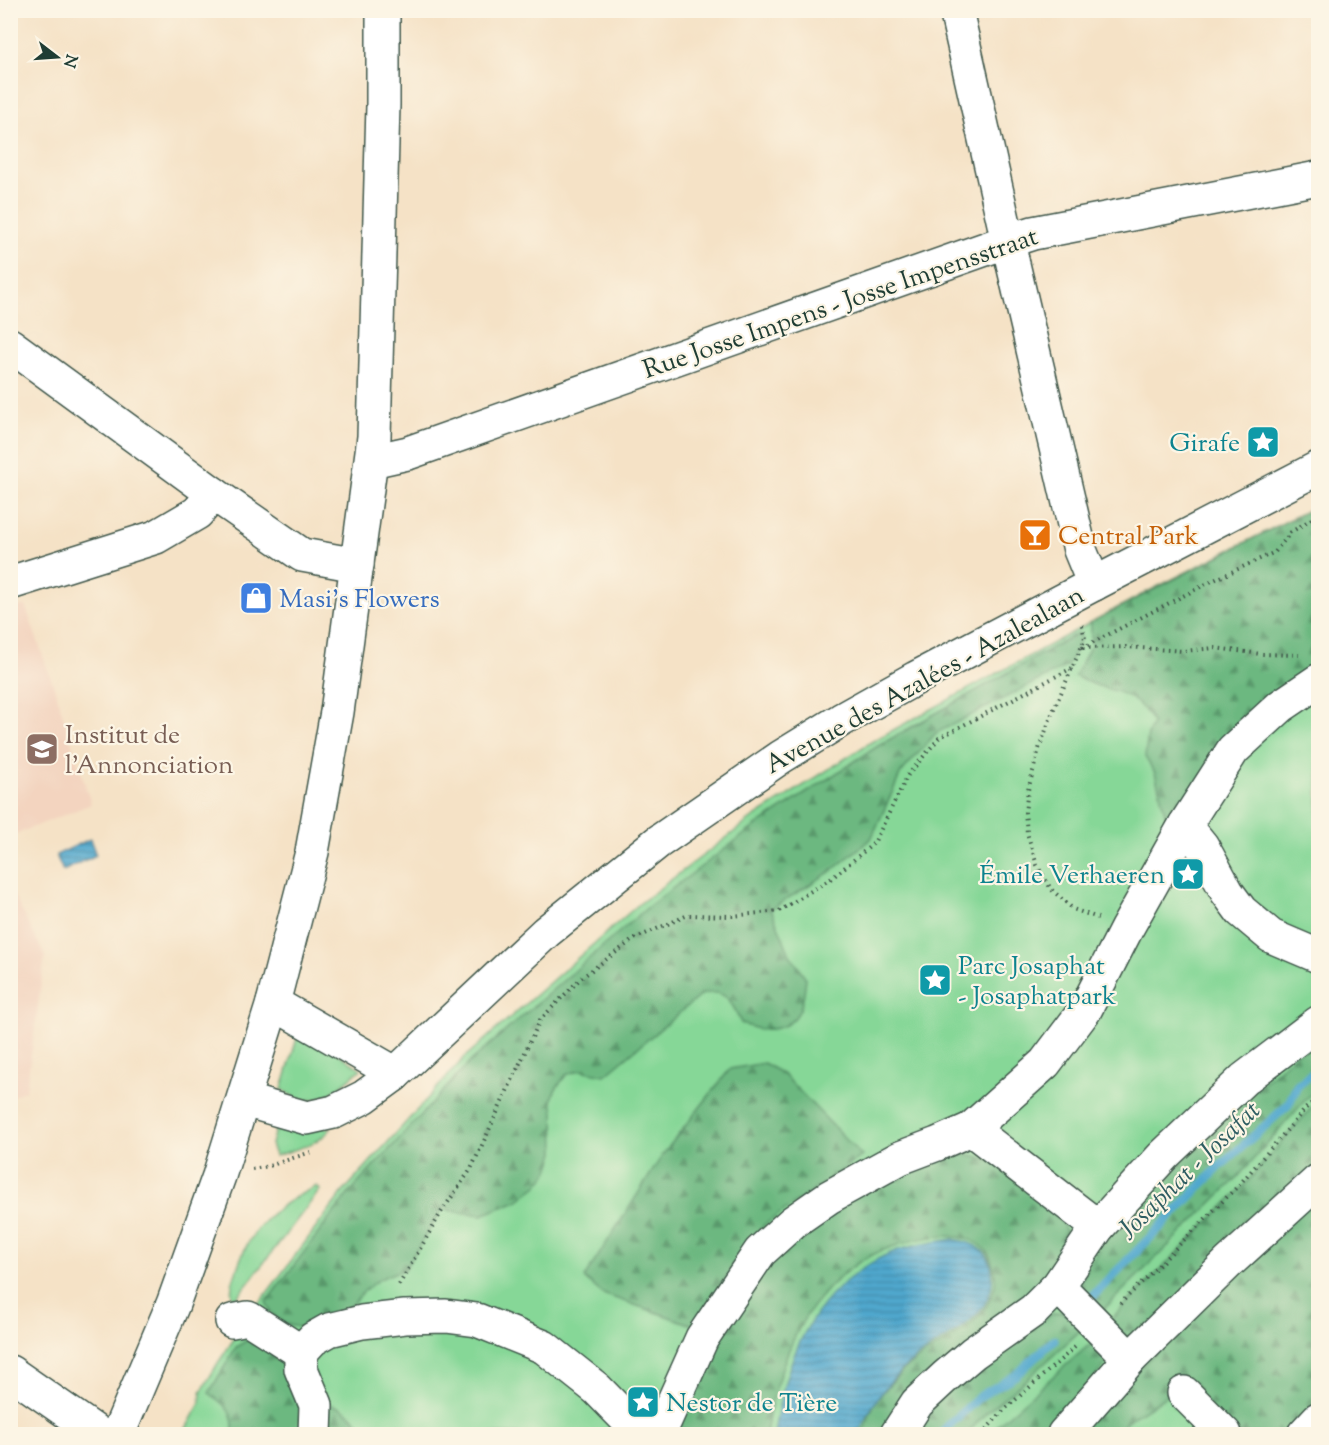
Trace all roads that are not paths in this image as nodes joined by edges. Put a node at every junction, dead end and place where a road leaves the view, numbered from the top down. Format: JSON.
{"nodes":[{"id":1,"x":383,"y":10,"type":"edge"},
{"id":2,"x":956,"y":10,"type":"edge"},
{"id":3,"x":1318,"y":178,"type":"edge"},
{"id":4,"x":1008,"y":241,"type":"junction"},
{"id":5,"x":10,"y":345,"type":"edge"},
{"id":6,"x":372,"y":461,"type":"junction"},
{"id":7,"x":1318,"y":468,"type":"edge"},
{"id":8,"x":214,"y":495,"type":"junction"},
{"id":9,"x":357,"y":565,"type":"junction"},
{"id":10,"x":10,"y":582,"type":"edge"},
{"id":11,"x":1094,"y":584,"type":"junction"},
{"id":12,"x":1310,"y":668,"type":"edge"},
{"id":13,"x":1185,"y":825,"type":"junction"},
{"id":14,"x":1318,"y":956,"type":"edge"},
{"id":15,"x":273,"y":1003,"type":"junction"},
{"id":16,"x":1318,"y":1023,"type":"edge"},
{"id":17,"x":394,"y":1075,"type":"junction"},
{"id":18,"x":244,"y":1100,"type":"junction"},
{"id":19,"x":971,"y":1129,"type":"junction"},
{"id":20,"x":1318,"y":1181,"type":"edge"},
{"id":21,"x":1098,"y":1227,"type":"junction"},
{"id":22,"x":1058,"y":1286,"type":"junction"},
{"id":23,"x":232,"y":1321,"type":"dead end"},
{"id":24,"x":301,"y":1352,"type":"junction"},
{"id":25,"x":1130,"y":1359,"type":"junction"},
{"id":26,"x":10,"y":1372,"type":"edge"},
{"id":27,"x":1184,"y":1394,"type":"dead end"},
{"id":28,"x":1318,"y":1419,"type":"edge"},
{"id":29,"x":1217,"y":1432,"type":"edge"},
{"id":30,"x":99,"y":1434,"type":"edge"},
{"id":31,"x":118,"y":1434,"type":"edge"},
{"id":32,"x":315,"y":1434,"type":"edge"},
{"id":33,"x":640,"y":1434,"type":"edge"},
{"id":34,"x":659,"y":1434,"type":"edge"},
{"id":35,"x":897,"y":1434,"type":"edge"},
{"id":36,"x":1064,"y":1434,"type":"edge"},
{"id":37,"x":1304,"y":1434,"type":"edge"}],
"edges":[{"from":1,"to":6,"type":"street"},
{"from":2,"to":4,"type":"street"},
{"from":3,"to":4,"type":"street","name":"Rue Josse Impens - Josse Impensstraat"},
{"from":4,"to":6,"type":"street","name":"Rue Josse Impens - Josse Impensstraat"},
{"from":4,"to":11,"type":"street"},
{"from":5,"to":8,"type":"street"},
{"from":6,"to":9,"type":"street"},
{"from":7,"to":11,"type":"street","name":"Avenue des Azalées - Azalealaan"},
{"from":8,"to":9,"type":"street"},
{"from":8,"to":10,"type":"street"},
{"from":9,"to":15,"type":"street"},
{"from":11,"to":17,"type":"street","name":"Avenue des Azalées - Azalealaan"},
{"from":12,"to":13,"type":"street"},
{"from":13,"to":14,"type":"street"},
{"from":13,"to":19,"type":"street"},
{"from":15,"to":17,"type":"street"},
{"from":15,"to":18,"type":"street"},
{"from":16,"to":21,"type":"street"},
{"from":17,"to":18,"type":"street","name":"Avenue des Azalées - Azalealaan"},
{"from":18,"to":31,"type":"street"},
{"from":19,"to":21,"type":"street"},
{"from":19,"to":34,"type":"street"},
{"from":20,"to":25,"type":"street"},
{"from":21,"to":22,"type":"street"},
{"from":22,"to":25,"type":"street"},
{"from":22,"to":35,"type":"street"},
{"from":23,"to":24,"type":"street"},
{"from":24,"to":32,"type":"street"},
{"from":24,"to":33,"type":"street"},
{"from":25,"to":36,"type":"street"},
{"from":26,"to":30,"type":"street"},
{"from":27,"to":29,"type":"street"},
{"from":28,"to":37,"type":"street"}]}
